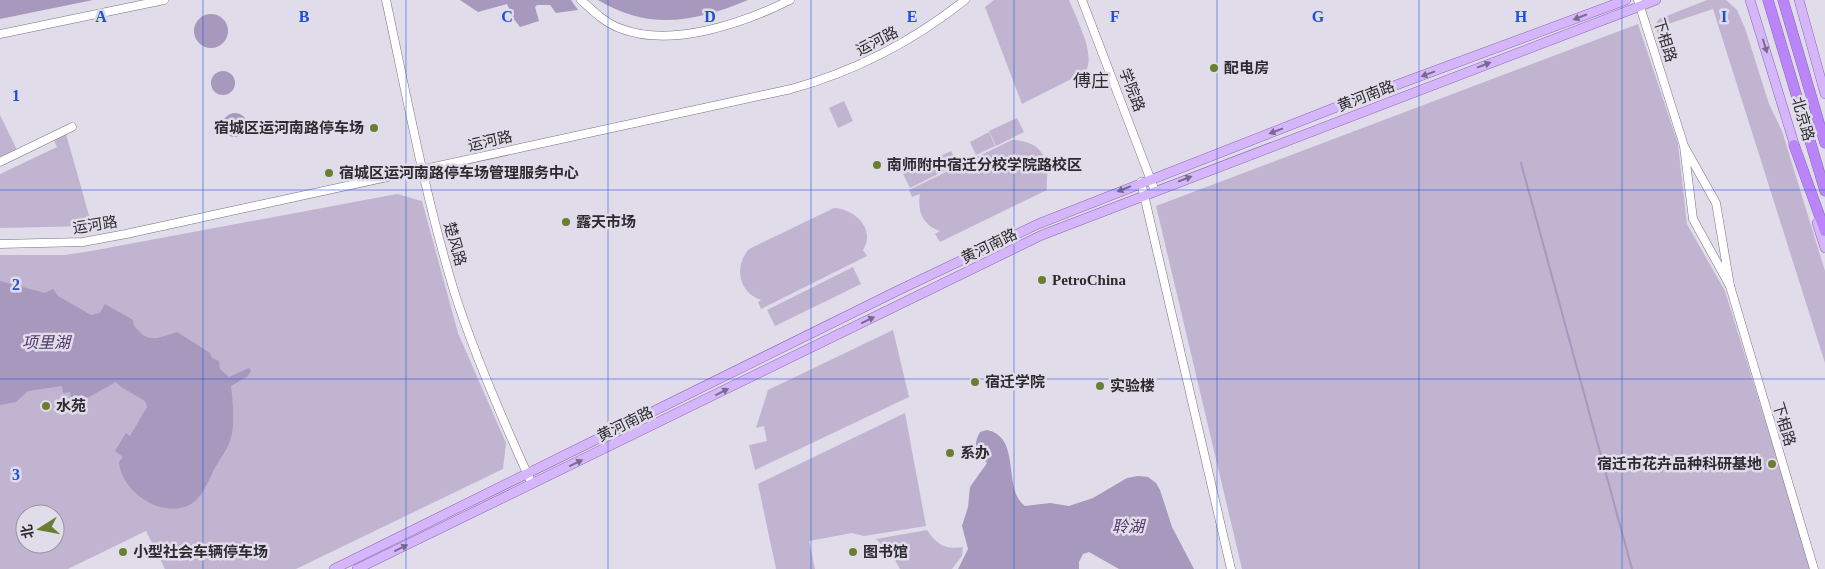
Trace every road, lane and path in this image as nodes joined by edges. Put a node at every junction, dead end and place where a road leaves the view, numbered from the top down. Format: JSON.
{"nodes":[{"id":1,"x":164,"y":0,"type":"edge"},
{"id":2,"x":386,"y":0,"type":"edge"},
{"id":3,"x":581,"y":0,"type":"edge"},
{"id":4,"x":790,"y":0,"type":"edge"},
{"id":5,"x":965,"y":0,"type":"edge"},
{"id":6,"x":1082,"y":0,"type":"edge"},
{"id":7,"x":1626,"y":0,"type":"edge"},
{"id":8,"x":1656,"y":0,"type":"edge"},
{"id":9,"x":1750,"y":0,"type":"edge"},
{"id":10,"x":1768,"y":0,"type":"edge"},
{"id":11,"x":1783,"y":0,"type":"edge"},
{"id":12,"x":1798,"y":0,"type":"edge"},
{"id":13,"x":1639,"y":3,"type":"edge"},
{"id":14,"x":0,"y":34,"type":"edge"},
{"id":15,"x":1825,"y":94,"type":"edge"},
{"id":16,"x":72,"y":126,"type":"dead end"},
{"id":17,"x":1825,"y":143,"type":"edge"},
{"id":18,"x":1794,"y":145,"type":"junction"},
{"id":19,"x":1684,"y":146,"type":"junction"},
{"id":20,"x":0,"y":162,"type":"edge"},
{"id":21,"x":422,"y":170,"type":"junction"},
{"id":22,"x":1150,"y":179,"type":"junction"},
{"id":23,"x":1140,"y":182,"type":"junction"},
{"id":24,"x":1825,"y":190,"type":"edge"},
{"id":25,"x":1155,"y":191,"type":"junction"},
{"id":26,"x":1144,"y":195,"type":"junction"},
{"id":27,"x":1825,"y":231,"type":"edge"},
{"id":28,"x":0,"y":244,"type":"edge"},
{"id":29,"x":1825,"y":248,"type":"edge"},
{"id":30,"x":1730,"y":286,"type":"junction"},
{"id":31,"x":528,"y":475,"type":"junction"},
{"id":32,"x":532,"y":484,"type":"junction"},
{"id":33,"x":334,"y":569,"type":"edge"},
{"id":34,"x":357,"y":569,"type":"edge"},
{"id":35,"x":1232,"y":569,"type":"edge"},
{"id":36,"x":1814,"y":569,"type":"edge"}],
"edges":[{"from":1,"to":14,"type":"street"},
{"from":2,"to":21,"type":"street","name":"楚风路"},
{"from":3,"to":4,"type":"street"},
{"from":5,"to":21,"type":"street","name":"运河路"},
{"from":6,"to":22,"type":"street","name":"学院路"},
{"from":7,"to":22,"type":"main road","name":"黄河南路","one_way":true},
{"from":8,"to":13,"type":"main road","name":"黄河南路"},
{"from":9,"to":18,"type":"main road","name":"北京路","one_way":true},
{"from":10,"to":24,"type":"highway","name":"北京路"},
{"from":11,"to":17,"type":"highway"},
{"from":12,"to":15,"type":"main road","name":"北京路"},
{"from":13,"to":19,"type":"street","name":"下相路"},
{"from":25,"to":13,"type":"main road","name":"黄河南路","one_way":true},
{"from":16,"to":20,"type":"street"},
{"from":18,"to":27,"type":"highway"},
{"from":18,"to":29,"type":"main road","name":"北京路"},
{"from":19,"to":30,"type":"street","name":"下相路"},
{"from":19,"to":30,"type":"street","name":"下相路"},
{"from":21,"to":28,"type":"street","name":"运河路"},
{"from":21,"to":31,"type":"street","name":"楚风路"},
{"from":22,"to":23,"type":"main road","name":"黄河南路"},
{"from":22,"to":25,"type":"street","name":"学院路"},
{"from":23,"to":26,"type":"street"},
{"from":23,"to":31,"type":"main road","name":"黄河南路","one_way":true},
{"from":25,"to":26,"type":"main road","name":"黄河南路"},
{"from":32,"to":26,"type":"main road","name":"黄河南路","one_way":true},
{"from":26,"to":35,"type":"street"},
{"from":30,"to":36,"type":"street","name":"下相路"},
{"from":31,"to":32,"type":"street","name":"楚风路"},
{"from":31,"to":33,"type":"main road","name":"黄河南路"},
{"from":34,"to":32,"type":"main road","name":"黄河南路","one_way":true}]}
